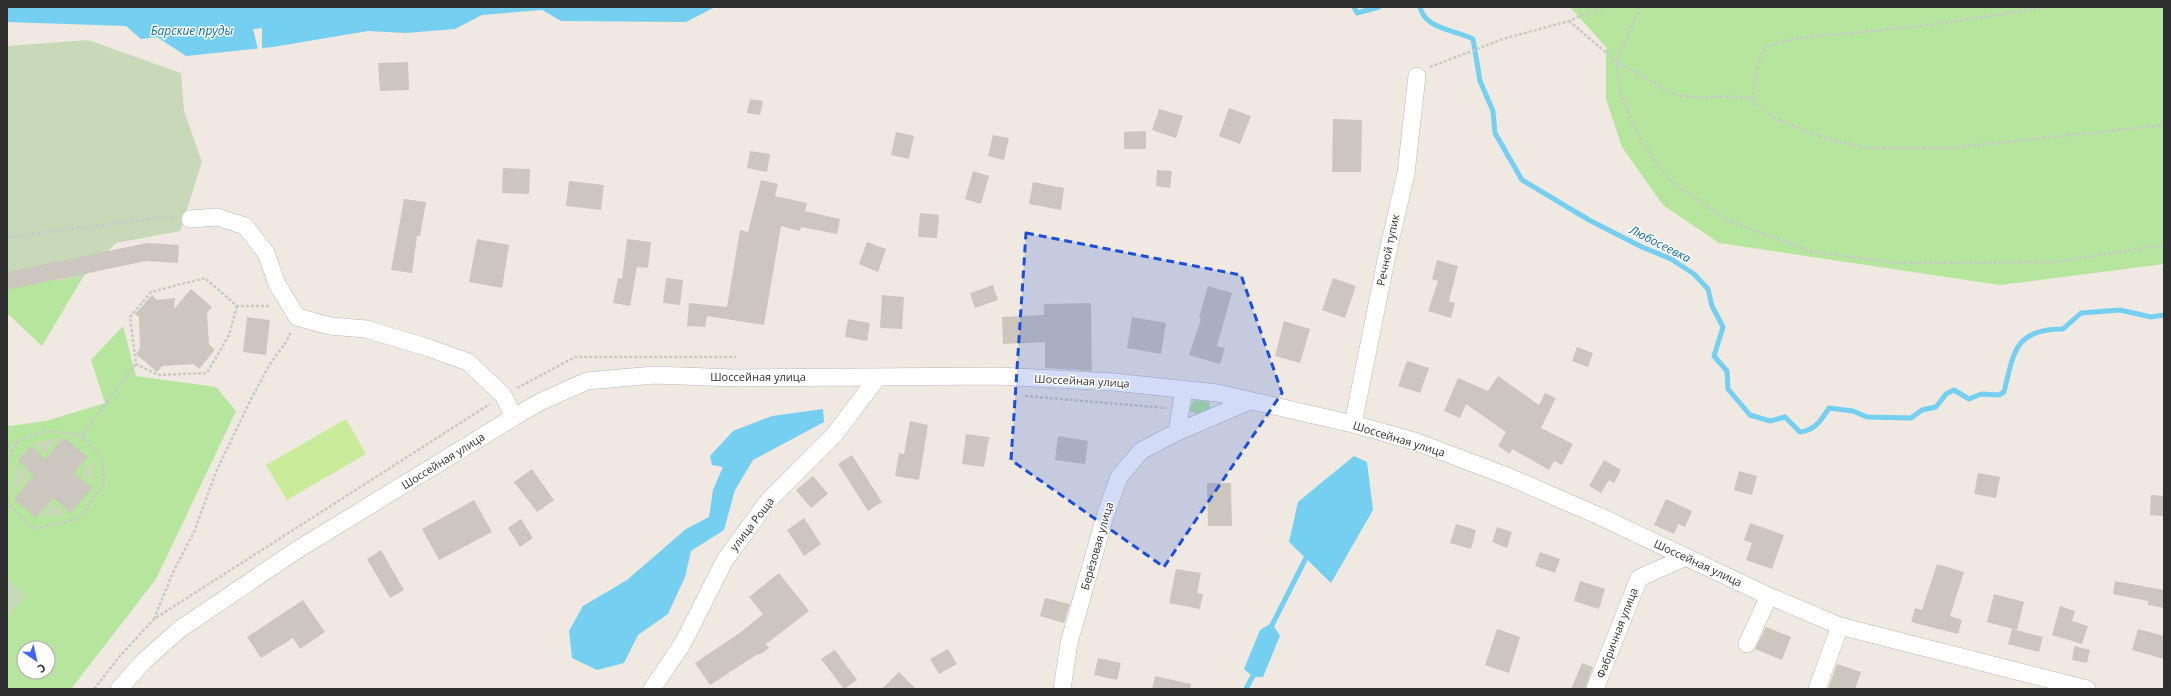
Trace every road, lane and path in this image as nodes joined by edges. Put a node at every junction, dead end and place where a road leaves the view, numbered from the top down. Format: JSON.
{"nodes":[{"id":1,"x":1603,"y":7,"type":"edge"},
{"id":2,"x":1640,"y":7,"type":"edge"},
{"id":3,"x":2048,"y":7,"type":"edge"},
{"id":4,"x":1569,"y":21,"type":"junction"},
{"id":5,"x":1616,"y":62,"type":"junction"},
{"id":6,"x":1424,"y":71,"type":"joint"},
{"id":7,"x":1752,"y":99,"type":"junction"},
{"id":8,"x":2164,"y":125,"type":"edge"},
{"id":9,"x":190,"y":219,"type":"joint"},
{"id":10,"x":7,"y":237,"type":"edge"},
{"id":11,"x":2164,"y":245,"type":"edge"},
{"id":12,"x":236,"y":306,"type":"junction"},
{"id":13,"x":297,"y":317,"type":"junction"},
{"id":14,"x":136,"y":364,"type":"junction"},
{"id":15,"x":878,"y":378,"type":"junction"},
{"id":16,"x":1184,"y":389,"type":"junction"},
{"id":17,"x":1019,"y":395,"type":"dead end"},
{"id":18,"x":1250,"y":401,"type":"junction"},
{"id":19,"x":1181,"y":409,"type":"junction"},
{"id":20,"x":514,"y":417,"type":"junction"},
{"id":21,"x":1353,"y":424,"type":"junction"},
{"id":22,"x":1177,"y":432,"type":"junction"},
{"id":23,"x":82,"y":435,"type":"junction"},
{"id":24,"x":7,"y":461,"type":"edge"},
{"id":25,"x":7,"y":503,"type":"edge"},
{"id":26,"x":1684,"y":558,"type":"junction"},
{"id":27,"x":1769,"y":596,"type":"junction"},
{"id":28,"x":154,"y":619,"type":"dead end"},
{"id":29,"x":1840,"y":626,"type":"junction"},
{"id":30,"x":1747,"y":644,"type":"dead end"},
{"id":31,"x":119,"y":689,"type":"edge"},
{"id":32,"x":652,"y":689,"type":"edge"},
{"id":33,"x":1062,"y":689,"type":"edge"},
{"id":34,"x":1595,"y":689,"type":"edge"},
{"id":35,"x":1817,"y":689,"type":"edge"},
{"id":36,"x":2086,"y":689,"type":"edge"}],
"edges":[{"from":1,"to":4,"type":"path"},
{"from":2,"to":5,"type":"path"},
{"from":3,"to":7,"type":"path"},
{"from":4,"to":5,"type":"path"},
{"from":4,"to":6,"type":"path"},
{"from":5,"to":7,"type":"path"},
{"from":5,"to":11,"type":"path"},
{"from":6,"to":21,"type":"street","name":"Речной тупик"},
{"from":7,"to":8,"type":"path"},
{"from":9,"to":10,"type":"path"},
{"from":9,"to":13,"type":"street"},
{"from":12,"to":13,"type":"path"},
{"from":12,"to":14,"type":"path"},
{"from":12,"to":14,"type":"path"},
{"from":13,"to":20,"type":"street"},
{"from":13,"to":28,"type":"path"},
{"from":14,"to":23,"type":"path"},
{"from":15,"to":16,"type":"street","name":"Шоссейная улица"},
{"from":15,"to":20,"type":"street","name":"Шоссейная улица"},
{"from":15,"to":32,"type":"street","name":"улица Роща"},
{"from":16,"to":18,"type":"street","name":"Шоссейная улица"},
{"from":16,"to":19,"type":"street"},
{"from":17,"to":19,"type":"path"},
{"from":18,"to":21,"type":"street","name":"Шоссейная улица"},
{"from":18,"to":22,"type":"street","name":"Берёзовая улица"},
{"from":19,"to":22,"type":"street"},
{"from":20,"to":31,"type":"street","name":"Шоссейная улица"},
{"from":21,"to":26,"type":"street","name":"Шоссейная улица"},
{"from":22,"to":33,"type":"street","name":"Берёзовая улица"},
{"from":23,"to":24,"type":"path"},
{"from":23,"to":25,"type":"path"},
{"from":26,"to":27,"type":"street","name":"Шоссейная улица"},
{"from":26,"to":34,"type":"street","name":"Фабричная улица"},
{"from":27,"to":29,"type":"street","name":"Шоссейная улица"},
{"from":27,"to":30,"type":"street"},
{"from":29,"to":35,"type":"street"},
{"from":29,"to":36,"type":"street","name":"Шоссейная улица"}]}
